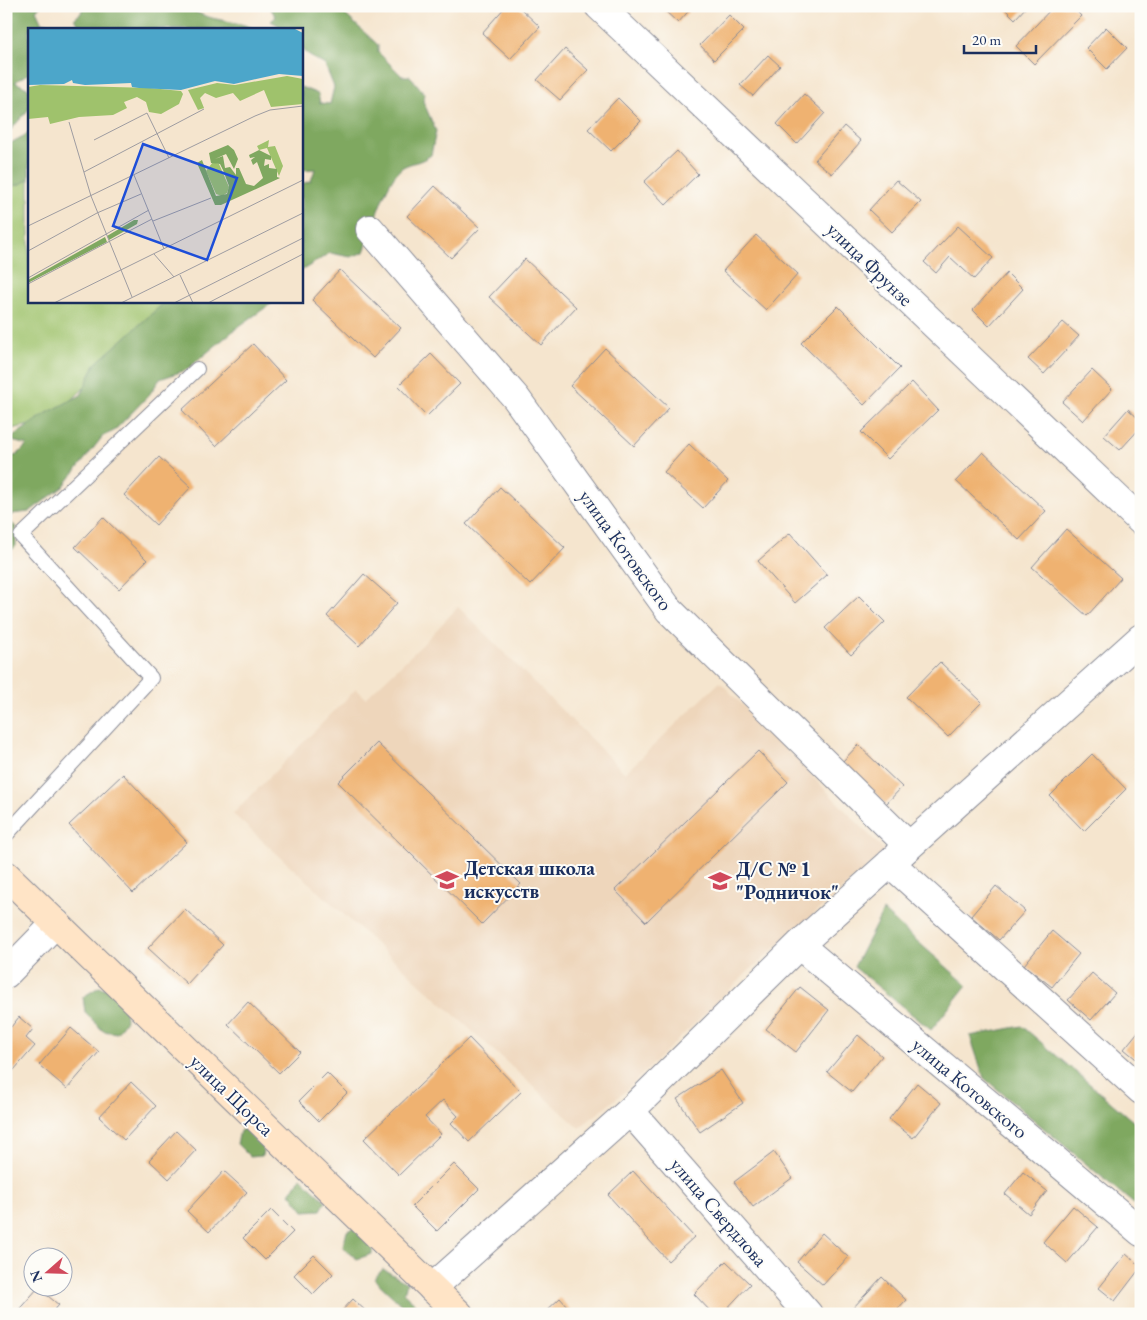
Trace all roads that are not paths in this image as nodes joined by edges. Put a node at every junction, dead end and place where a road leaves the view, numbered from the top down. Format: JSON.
{"nodes":[{"id":1,"x":599,"y":6,"type":"edge"},
{"id":2,"x":370,"y":229,"type":"dead end"},
{"id":3,"x":197,"y":369,"type":"dead end"},
{"id":4,"x":1141,"y":521,"type":"edge"},
{"id":5,"x":1141,"y":638,"type":"edge"},
{"id":6,"x":6,"y":836,"type":"edge"},
{"id":7,"x":900,"y":854,"type":"junction"},
{"id":8,"x":6,"y":875,"type":"edge"},
{"id":9,"x":56,"y":923,"type":"junction"},
{"id":10,"x":799,"y":945,"type":"junction"},
{"id":11,"x":6,"y":974,"type":"edge"},
{"id":12,"x":1141,"y":1090,"type":"edge"},
{"id":13,"x":630,"y":1111,"type":"junction"},
{"id":14,"x":1141,"y":1232,"type":"edge"},
{"id":15,"x":432,"y":1288,"type":"junction"},
{"id":16,"x":459,"y":1314,"type":"edge"},
{"id":17,"x":808,"y":1314,"type":"edge"}],
"edges":[{"from":1,"to":4,"type":"street","name":"улица Фрунзе"},
{"from":2,"to":7,"type":"street","name":"улица Котовского"},
{"from":3,"to":6,"type":"lane"},
{"from":5,"to":7,"type":"street"},
{"from":7,"to":10,"type":"street"},
{"from":7,"to":12,"type":"street","name":"улица Котовского"},
{"from":8,"to":9,"type":"street","name":"улица Щорса"},
{"from":9,"to":11,"type":"street"},
{"from":9,"to":15,"type":"street","name":"улица Щорса"},
{"from":10,"to":13,"type":"street"},
{"from":10,"to":14,"type":"street","name":"улица Котовского"},
{"from":13,"to":15,"type":"street"},
{"from":13,"to":17,"type":"street","name":"улица Свердлова"},
{"from":15,"to":16,"type":"street","name":"улица Щорса"}]}
